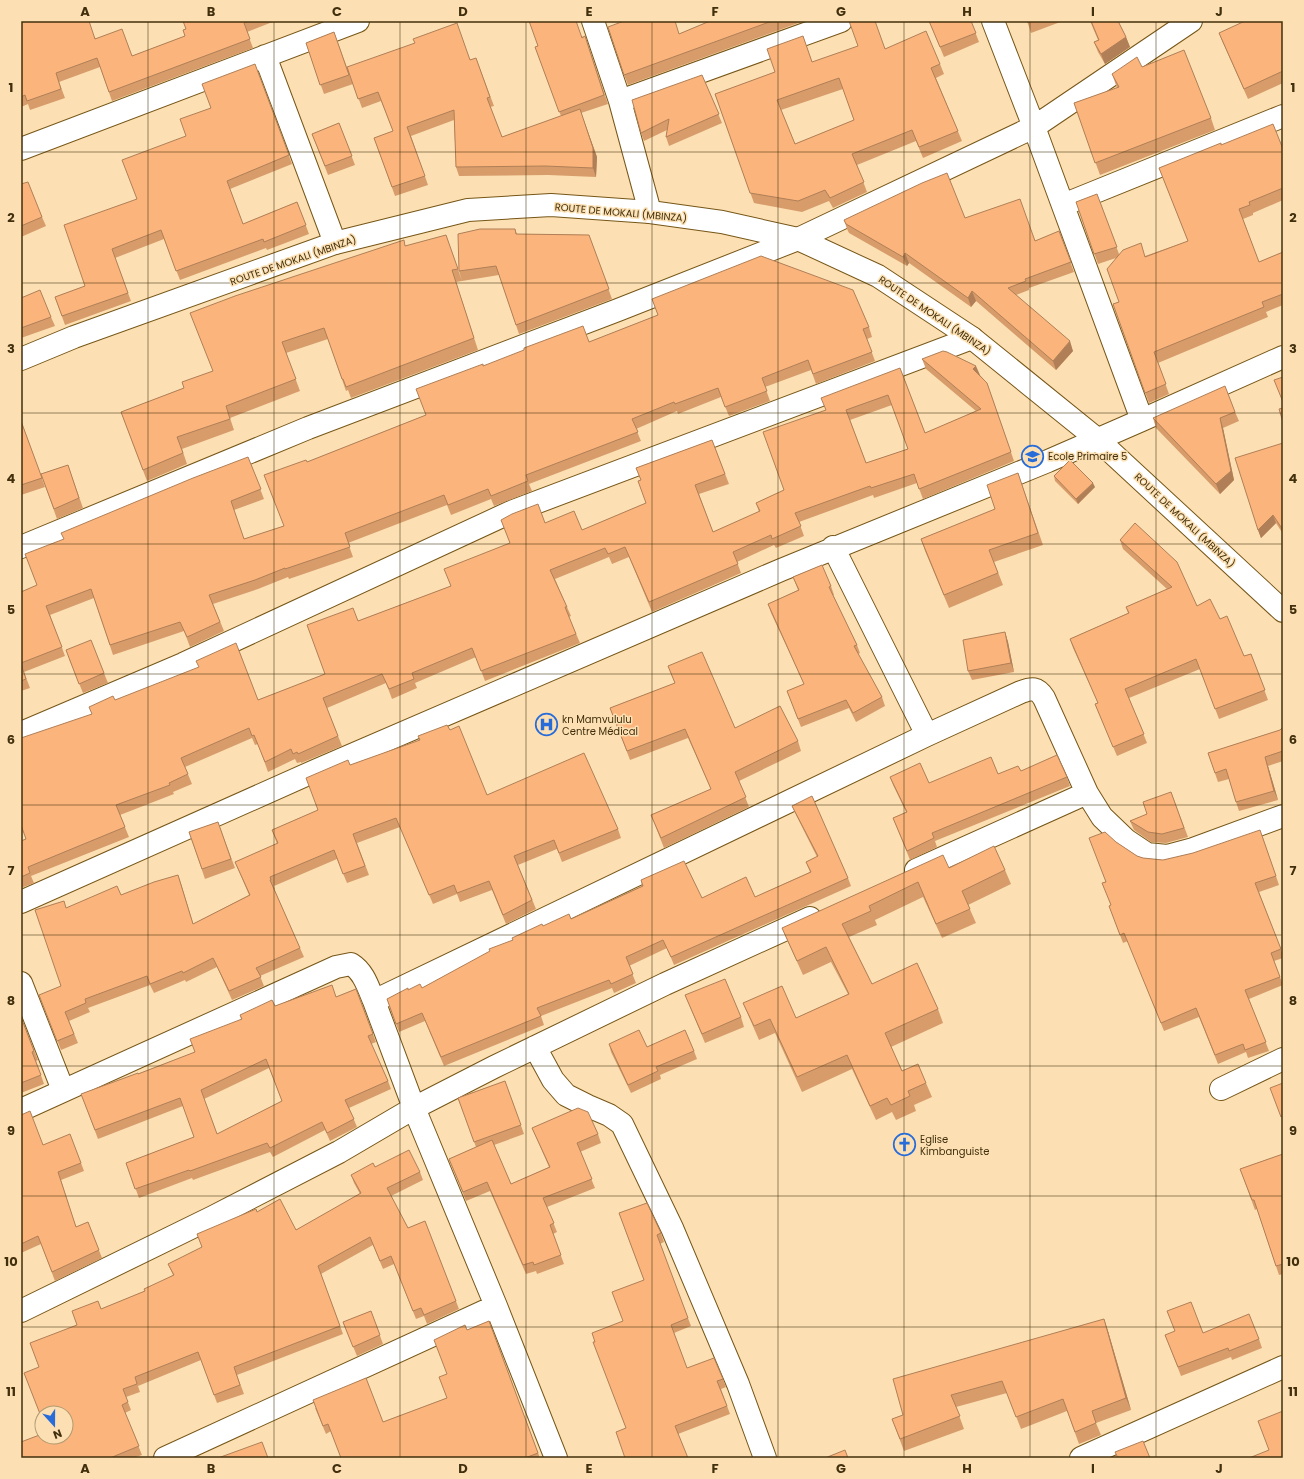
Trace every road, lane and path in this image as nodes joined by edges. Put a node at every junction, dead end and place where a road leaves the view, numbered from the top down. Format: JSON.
{"nodes":[{"id":1,"x":358,"y":21,"type":"edge"},
{"id":2,"x":593,"y":21,"type":"edge"},
{"id":3,"x":841,"y":21,"type":"edge"},
{"id":4,"x":993,"y":21,"type":"edge"},
{"id":5,"x":1192,"y":21,"type":"edge"},
{"id":6,"x":265,"y":56,"type":"junction"},
{"id":7,"x":620,"y":101,"type":"junction"},
{"id":8,"x":1283,"y":116,"type":"edge"},
{"id":9,"x":1034,"y":127,"type":"junction"},
{"id":10,"x":21,"y":150,"type":"edge"},
{"id":11,"x":1063,"y":205,"type":"junction"},
{"id":12,"x":650,"y":212,"type":"junction"},
{"id":13,"x":798,"y":239,"type":"junction"},
{"id":14,"x":335,"y":243,"type":"junction"},
{"id":15,"x":972,"y":338,"type":"junction"},
{"id":16,"x":1283,"y":356,"type":"edge"},
{"id":17,"x":21,"y":359,"type":"edge"},
{"id":18,"x":1142,"y":420,"type":"junction"},
{"id":19,"x":1097,"y":439,"type":"junction"},
{"id":20,"x":21,"y":547,"type":"edge"},
{"id":21,"x":833,"y":547,"type":"junction"},
{"id":22,"x":1283,"y":611,"type":"edge"},
{"id":23,"x":21,"y":733,"type":"edge"},
{"id":24,"x":927,"y":735,"type":"junction"},
{"id":25,"x":1087,"y":793,"type":"junction"},
{"id":26,"x":1283,"y":816,"type":"edge"},
{"id":27,"x":898,"y":879,"type":"edge"},
{"id":28,"x":21,"y":902,"type":"edge"},
{"id":29,"x":825,"y":912,"type":"edge"},
{"id":30,"x":21,"y":983,"type":"edge"},
{"id":31,"x":374,"y":1001,"type":"junction"},
{"id":32,"x":534,"y":1047,"type":"junction"},
{"id":33,"x":1283,"y":1059,"type":"edge"},
{"id":34,"x":1221,"y":1089,"type":"dead end"},
{"id":35,"x":63,"y":1090,"type":"junction"},
{"id":36,"x":414,"y":1108,"type":"junction"},
{"id":37,"x":21,"y":1110,"type":"edge"},
{"id":38,"x":496,"y":1306,"type":"junction"},
{"id":39,"x":21,"y":1311,"type":"edge"},
{"id":40,"x":1283,"y":1367,"type":"edge"},
{"id":41,"x":165,"y":1458,"type":"edge"},
{"id":42,"x":556,"y":1458,"type":"edge"},
{"id":43,"x":766,"y":1458,"type":"edge"},
{"id":44,"x":1081,"y":1458,"type":"edge"}],
"edges":[{"from":1,"to":6,"type":"street"},
{"from":2,"to":7,"type":"street"},
{"from":3,"to":7,"type":"street"},
{"from":4,"to":9,"type":"street"},
{"from":5,"to":9,"type":"street"},
{"from":6,"to":10,"type":"street"},
{"from":6,"to":14,"type":"street"},
{"from":7,"to":12,"type":"street"},
{"from":8,"to":11,"type":"street"},
{"from":9,"to":11,"type":"street"},
{"from":9,"to":13,"type":"street"},
{"from":11,"to":18,"type":"street"},
{"from":12,"to":13,"type":"street","name":"ROUTE DE MOKALI (MBINZA)"},
{"from":12,"to":14,"type":"street","name":"ROUTE DE MOKALI (MBINZA)"},
{"from":13,"to":15,"type":"street","name":"ROUTE DE MOKALI (MBINZA)"},
{"from":13,"to":20,"type":"street"},
{"from":14,"to":17,"type":"street","name":"ROUTE DE MOKALI (MBINZA)"},
{"from":15,"to":19,"type":"street","name":"ROUTE DE MOKALI (MBINZA)"},
{"from":15,"to":23,"type":"street"},
{"from":16,"to":18,"type":"street"},
{"from":18,"to":19,"type":"street"},
{"from":19,"to":21,"type":"street"},
{"from":19,"to":22,"type":"street","name":"ROUTE DE MOKALI (MBINZA)"},
{"from":21,"to":24,"type":"street"},
{"from":21,"to":28,"type":"street"},
{"from":24,"to":25,"type":"street"},
{"from":24,"to":31,"type":"street"},
{"from":25,"to":26,"type":"street"},
{"from":25,"to":27,"type":"street"},
{"from":29,"to":32,"type":"street"},
{"from":30,"to":35,"type":"street"},
{"from":31,"to":35,"type":"street"},
{"from":31,"to":36,"type":"street"},
{"from":32,"to":36,"type":"street"},
{"from":32,"to":43,"type":"street"},
{"from":33,"to":34,"type":"street"},
{"from":35,"to":37,"type":"street"},
{"from":36,"to":38,"type":"street"},
{"from":36,"to":39,"type":"street"},
{"from":38,"to":41,"type":"street"},
{"from":38,"to":42,"type":"street"},
{"from":40,"to":44,"type":"street"}]}
